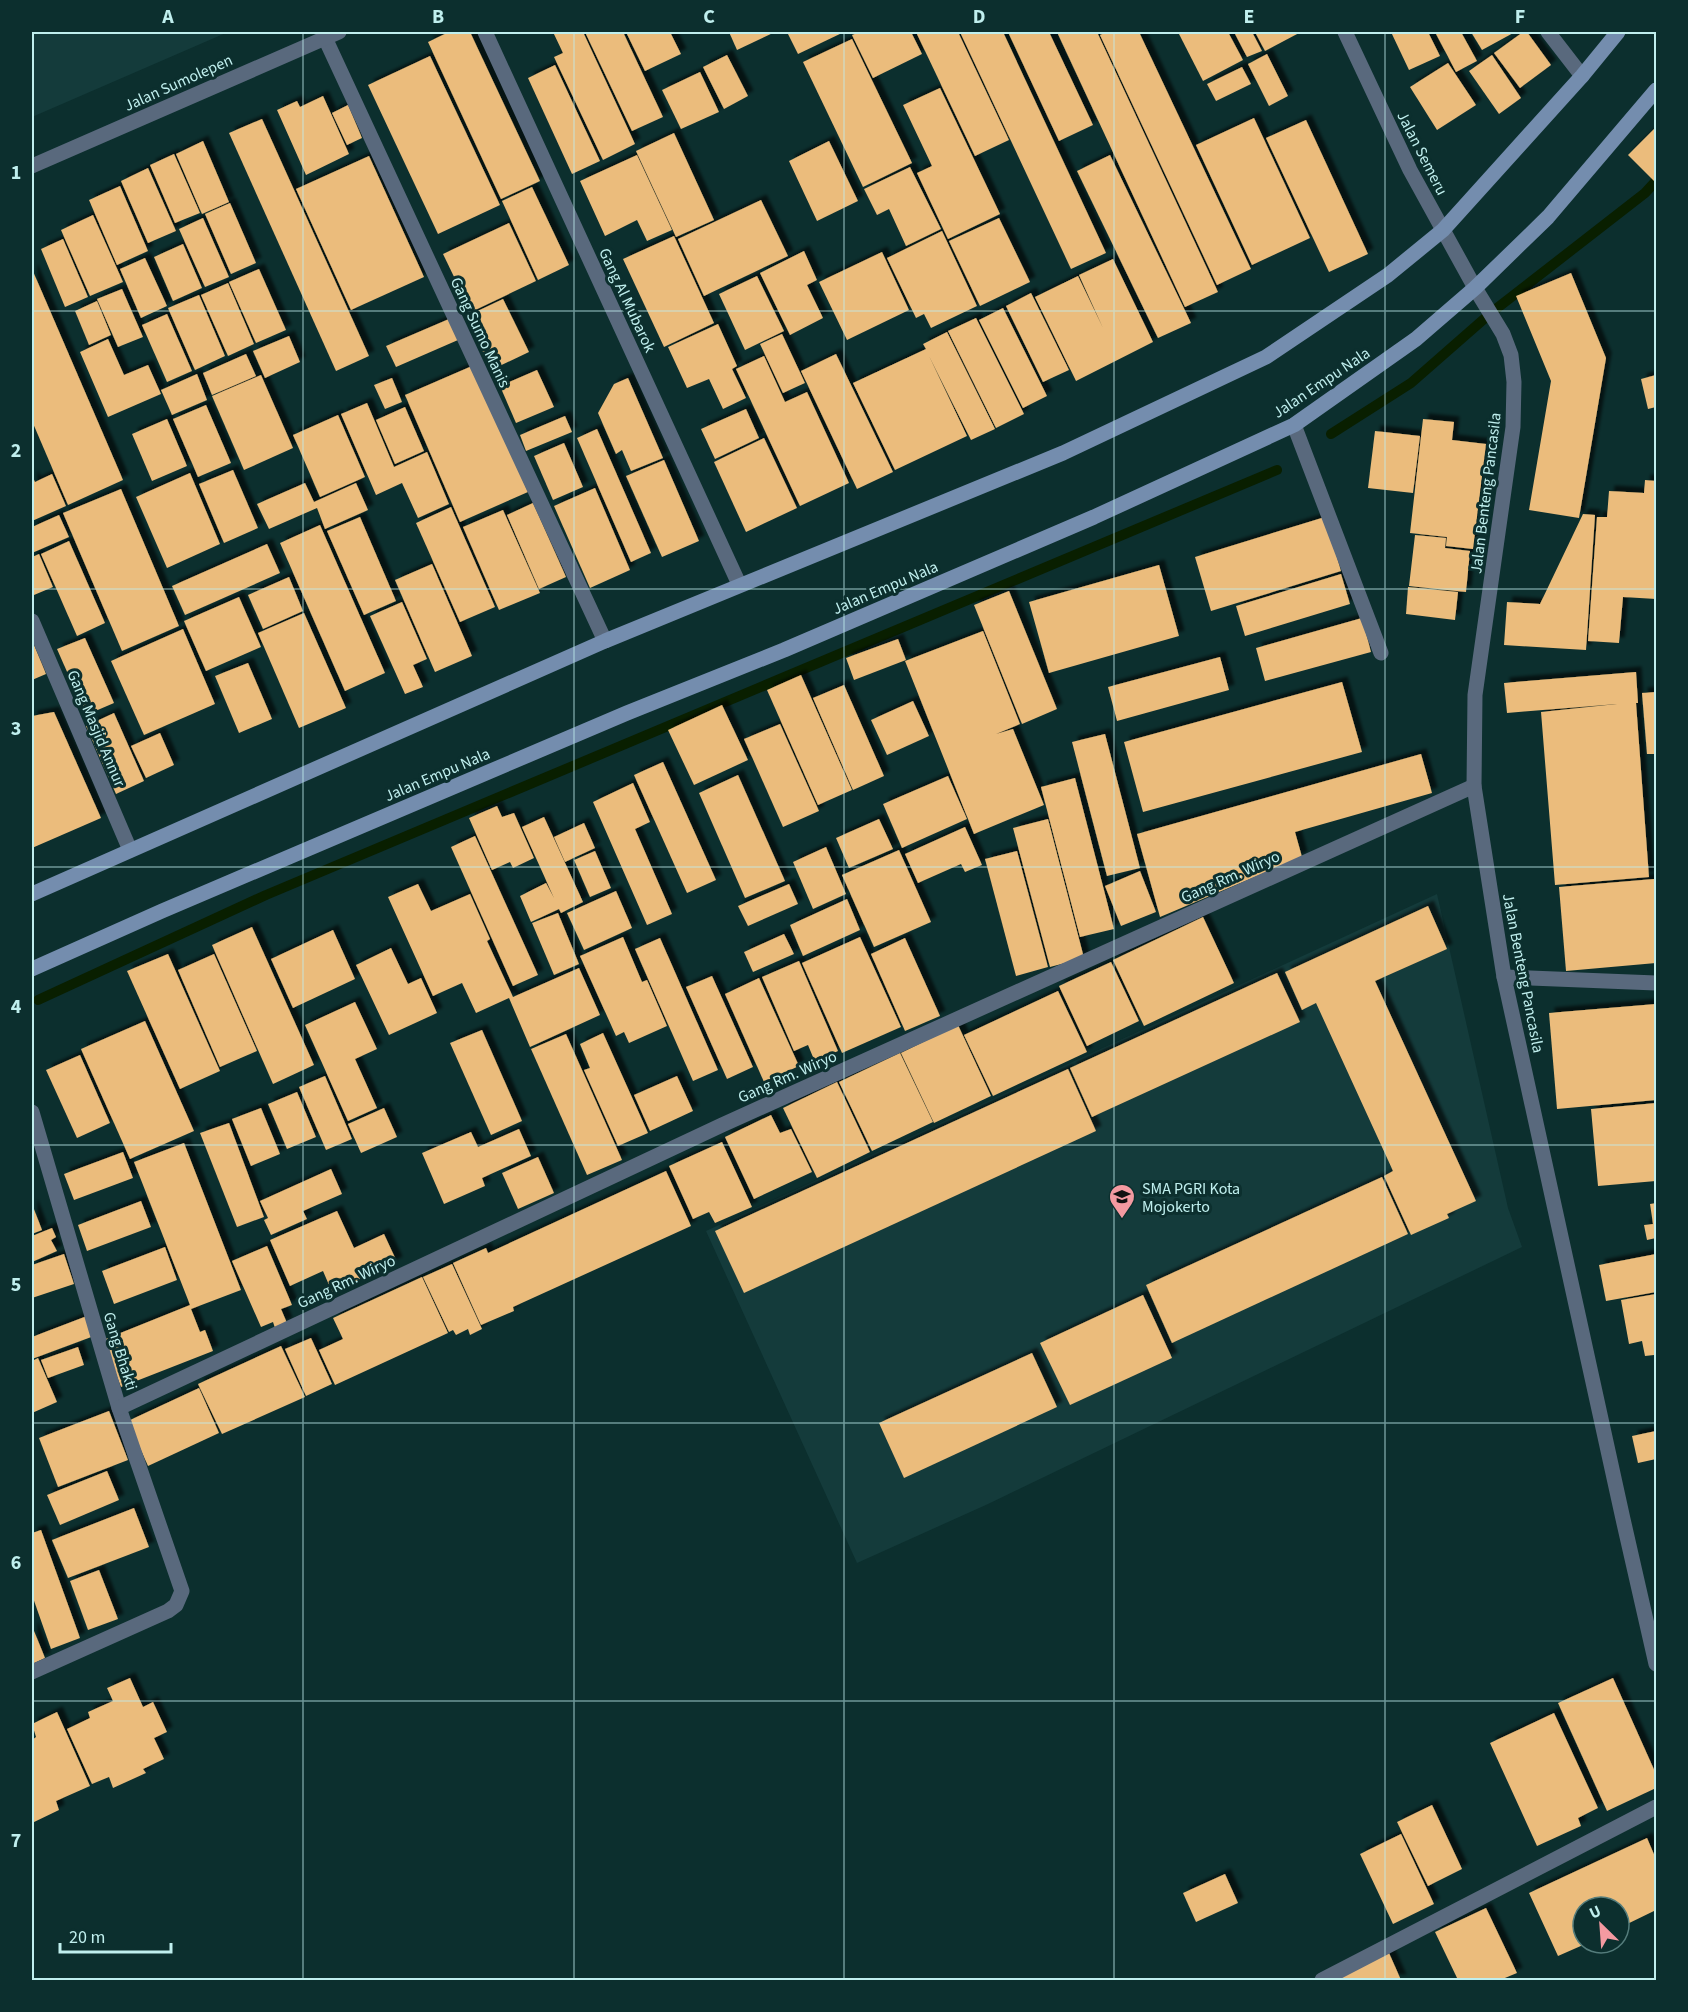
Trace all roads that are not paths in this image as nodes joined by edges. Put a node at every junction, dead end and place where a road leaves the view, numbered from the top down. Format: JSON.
{"nodes":[{"id":1,"x":485,"y":32,"type":"edge"},
{"id":2,"x":1345,"y":32,"type":"edge"},
{"id":3,"x":1548,"y":32,"type":"edge"},
{"id":4,"x":1618,"y":32,"type":"edge"},
{"id":5,"x":332,"y":35,"type":"edge"},
{"id":6,"x":1582,"y":76,"type":"junction"},
{"id":7,"x":1656,"y":90,"type":"edge"},
{"id":8,"x":32,"y":166,"type":"edge"},
{"id":9,"x":1443,"y":230,"type":"junction"},
{"id":10,"x":1475,"y":288,"type":"junction"},
{"id":11,"x":1294,"y":425,"type":"junction"},
{"id":12,"x":739,"y":584,"type":"junction"},
{"id":13,"x":32,"y":621,"type":"edge"},
{"id":14,"x":605,"y":641,"type":"junction"},
{"id":15,"x":1381,"y":653,"type":"dead end"},
{"id":16,"x":1474,"y":786,"type":"junction"},
{"id":17,"x":129,"y":850,"type":"junction"},
{"id":18,"x":32,"y":894,"type":"edge"},
{"id":19,"x":32,"y":969,"type":"edge"},
{"id":20,"x":1504,"y":977,"type":"junction"},
{"id":21,"x":1656,"y":983,"type":"edge"},
{"id":22,"x":32,"y":1112,"type":"edge"},
{"id":23,"x":119,"y":1408,"type":"junction"},
{"id":24,"x":1656,"y":1664,"type":"edge"},
{"id":25,"x":32,"y":1672,"type":"edge"},
{"id":26,"x":1656,"y":1807,"type":"edge"},
{"id":27,"x":1322,"y":1980,"type":"edge"}],
"edges":[{"from":1,"to":12,"type":"street","name":"Gang Al Mubarok"},
{"from":2,"to":9,"type":"street","name":"Jalan Semeru"},
{"from":3,"to":6,"type":"street"},
{"from":4,"to":6,"type":"main road"},
{"from":5,"to":8,"type":"street","name":"Jalan Sumolepen"},
{"from":5,"to":14,"type":"street","name":"Gang Sumo Manis"},
{"from":6,"to":9,"type":"main road"},
{"from":7,"to":10,"type":"main road","name":"Jalan Empu Nala"},
{"from":9,"to":10,"type":"street","name":"Jalan Semeru"},
{"from":9,"to":12,"type":"main road"},
{"from":10,"to":11,"type":"main road","name":"Jalan Empu Nala"},
{"from":10,"to":16,"type":"street","name":"Jalan Benteng Pancasila"},
{"from":11,"to":15,"type":"street"},
{"from":11,"to":19,"type":"main road","name":"Jalan Empu Nala"},
{"from":12,"to":14,"type":"main road"},
{"from":13,"to":17,"type":"street","name":"Gang Masjid Annur"},
{"from":14,"to":17,"type":"main road"},
{"from":16,"to":20,"type":"street","name":"Jalan Benteng Pancasila"},
{"from":16,"to":23,"type":"street","name":"Gang Rm. Wiryo"},
{"from":17,"to":18,"type":"main road"},
{"from":20,"to":21,"type":"street"},
{"from":20,"to":24,"type":"street","name":"Jalan Benteng Pancasila"},
{"from":22,"to":23,"type":"street","name":"Gang Bhakti"},
{"from":23,"to":25,"type":"street","name":"Gang Bhakti"},
{"from":26,"to":27,"type":"street"}]}
